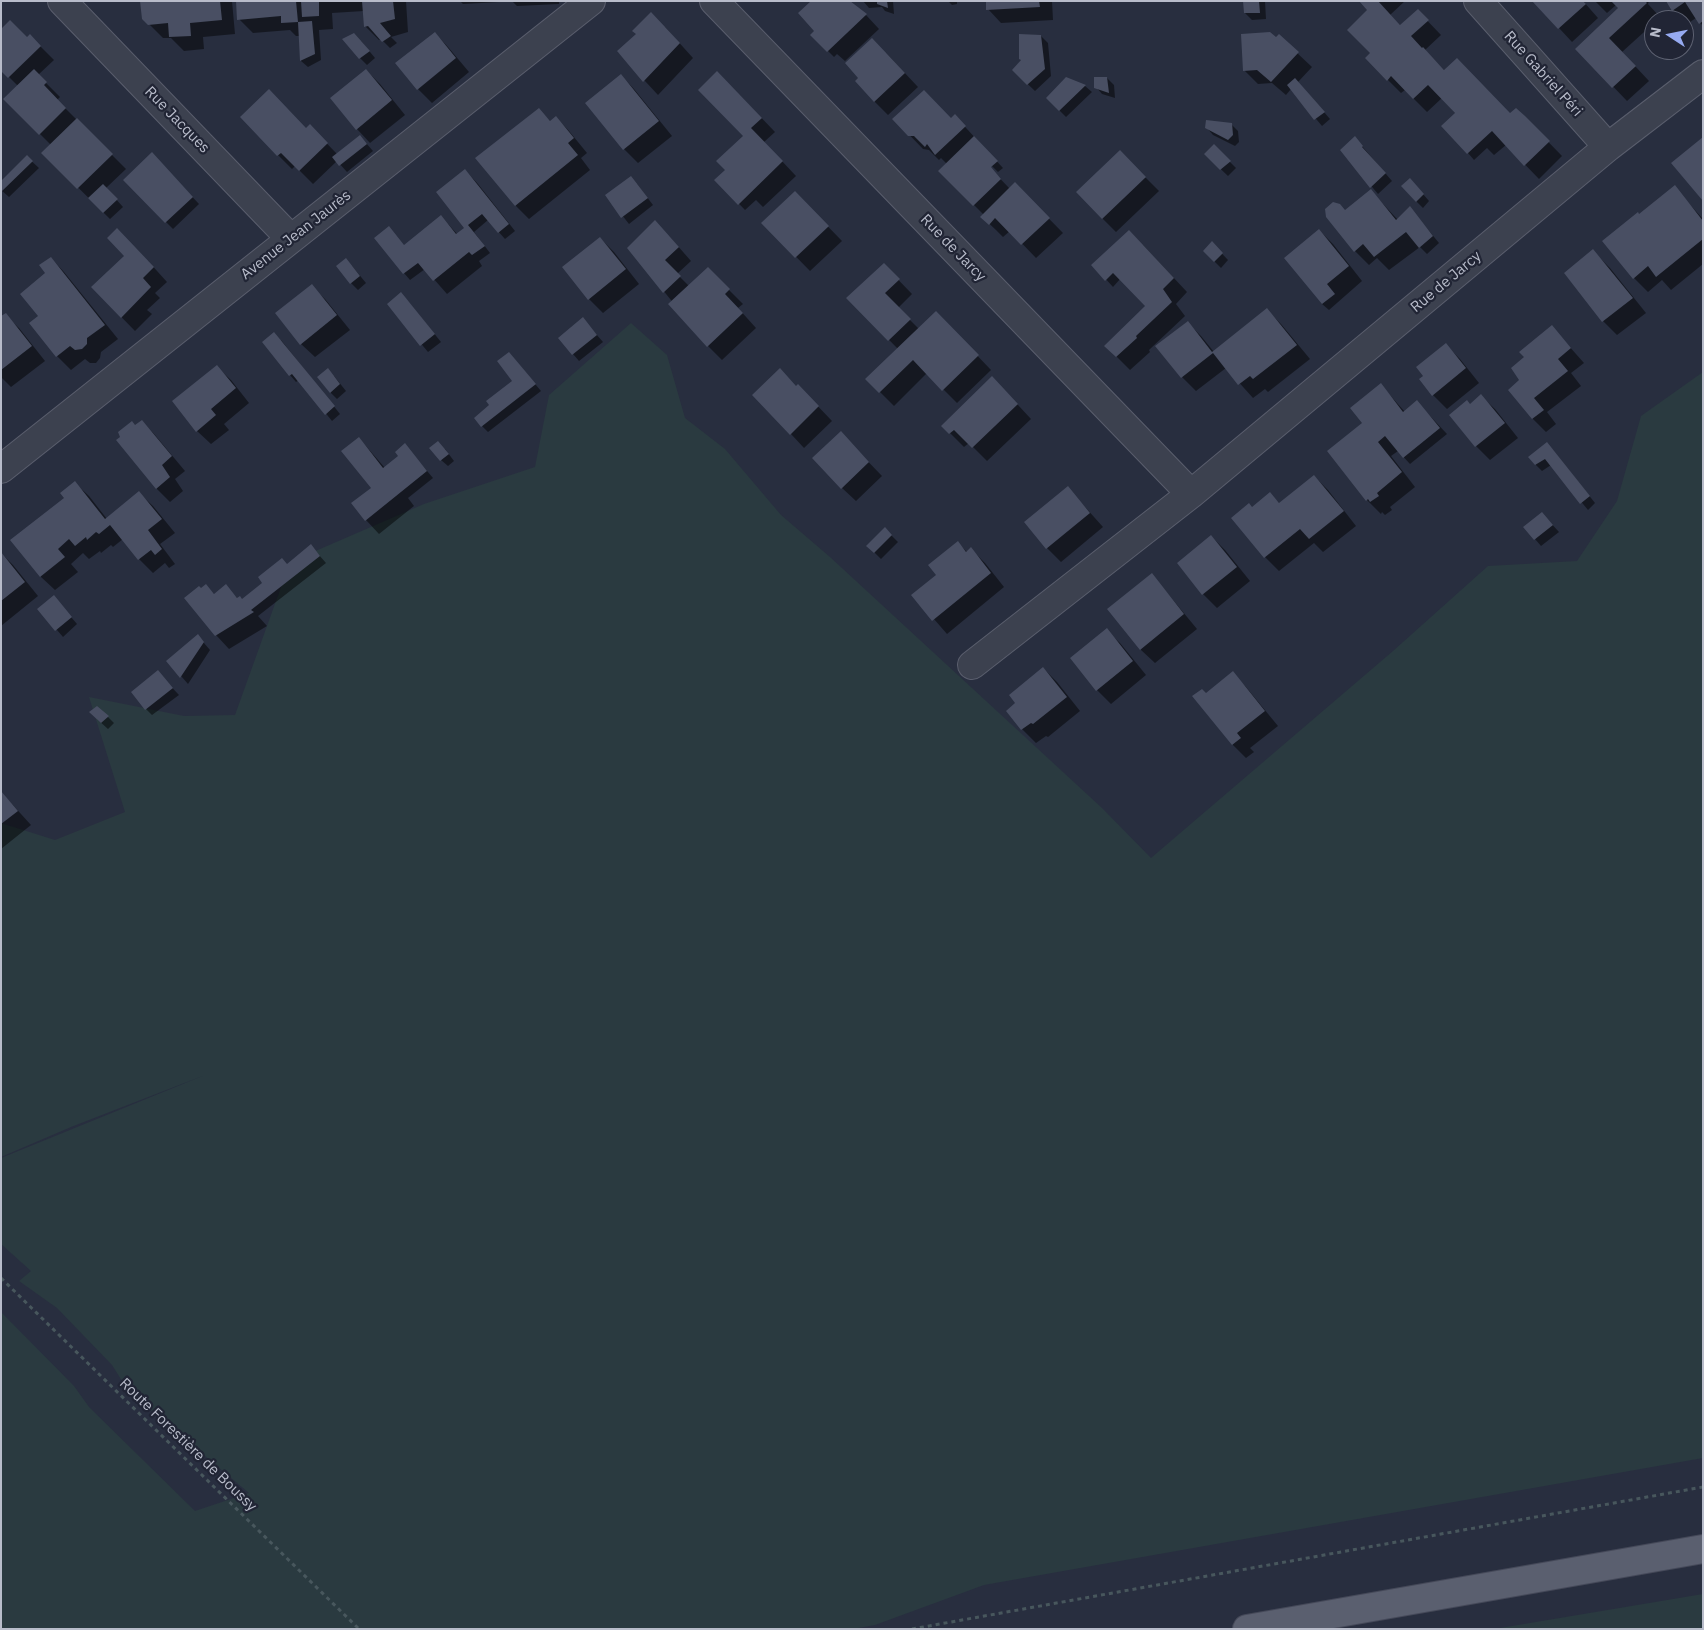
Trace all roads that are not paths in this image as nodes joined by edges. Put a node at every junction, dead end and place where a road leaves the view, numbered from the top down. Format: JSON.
{"nodes":[{"id":1,"x":62,"y":1,"type":"edge"},
{"id":2,"x":591,"y":1,"type":"edge"},
{"id":3,"x":714,"y":1,"type":"edge"},
{"id":4,"x":1478,"y":1,"type":"edge"},
{"id":5,"x":1703,"y":74,"type":"edge"},
{"id":6,"x":1608,"y":148,"type":"junction"},
{"id":7,"x":291,"y":239,"type":"junction"},
{"id":8,"x":1,"y":469,"type":"edge"},
{"id":9,"x":1192,"y":494,"type":"junction"},
{"id":10,"x":972,"y":665,"type":"dead end"},
{"id":11,"x":1703,"y":1549,"type":"edge"},
{"id":12,"x":1247,"y":1629,"type":"edge"}],
"edges":[{"from":1,"to":7,"type":"street","name":"Rue Jacques"},
{"from":2,"to":7,"type":"street","name":"Avenue Jean Jaurès"},
{"from":3,"to":9,"type":"street","name":"Rue de Jarcy"},
{"from":4,"to":6,"type":"street","name":"Rue Gabriel Péri"},
{"from":5,"to":6,"type":"street","name":"Rue de Jarcy"},
{"from":6,"to":9,"type":"street","name":"Rue de Jarcy"},
{"from":7,"to":8,"type":"street","name":"Avenue Jean Jaurès"},
{"from":9,"to":10,"type":"street","name":"Rue de Jarcy"},
{"from":11,"to":12,"type":"main road"}]}
